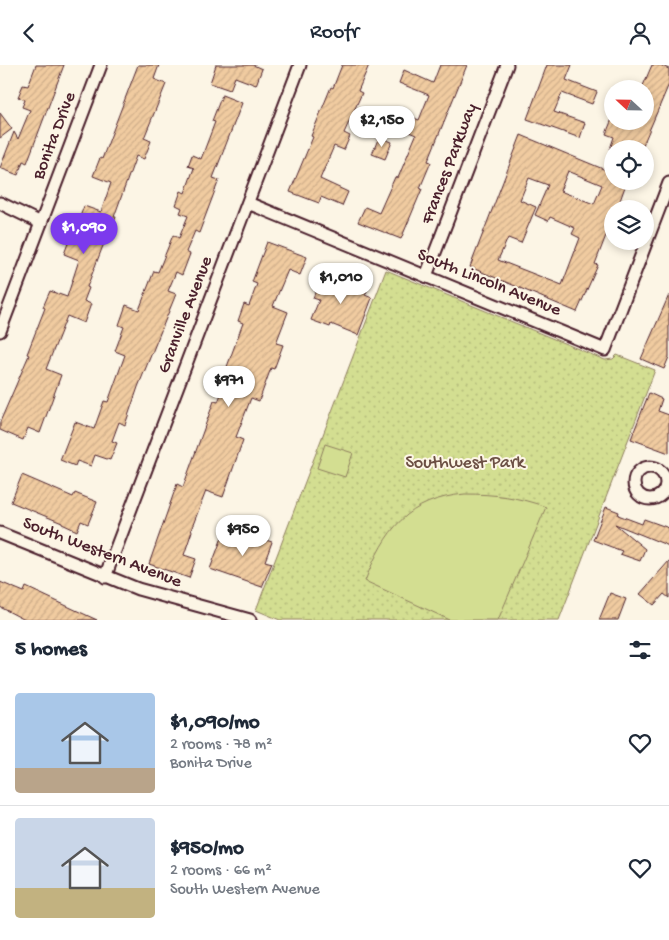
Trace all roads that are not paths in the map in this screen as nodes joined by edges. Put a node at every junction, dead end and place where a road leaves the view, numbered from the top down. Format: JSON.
{"nodes":[{"id":1,"x":101,"y":65,"type":"edge"},
{"id":2,"x":300,"y":65,"type":"edge"},
{"id":3,"x":506,"y":65,"type":"edge"},
{"id":4,"x":669,"y":183,"type":"edge"},
{"id":5,"x":0,"y":203,"type":"edge"},
{"id":6,"x":248,"y":203,"type":"junction"},
{"id":7,"x":41,"y":223,"type":"junction"},
{"id":8,"x":426,"y":276,"type":"junction"},
{"id":9,"x":0,"y":331,"type":"edge"},
{"id":10,"x":0,"y":533,"type":"edge"},
{"id":11,"x":105,"y":577,"type":"junction"},
{"id":12,"x":250,"y":620,"type":"edge"}],
"edges":[{"from":1,"to":7,"type":"street","name":"Bonita Drive"},
{"from":2,"to":6,"type":"street","name":"Granville Avenue"},
{"from":3,"to":8,"type":"street","name":"Frances Parkway"},
{"from":4,"to":8,"type":"street","name":"South Lincoln Avenue"},
{"from":5,"to":7,"type":"street"},
{"from":6,"to":8,"type":"street","name":"South Lincoln Avenue"},
{"from":6,"to":11,"type":"street","name":"Granville Avenue"},
{"from":7,"to":9,"type":"street","name":"Bonita Drive"},
{"from":10,"to":11,"type":"street","name":"South Western Avenue"},
{"from":11,"to":12,"type":"street","name":"South Western Avenue"}]}
